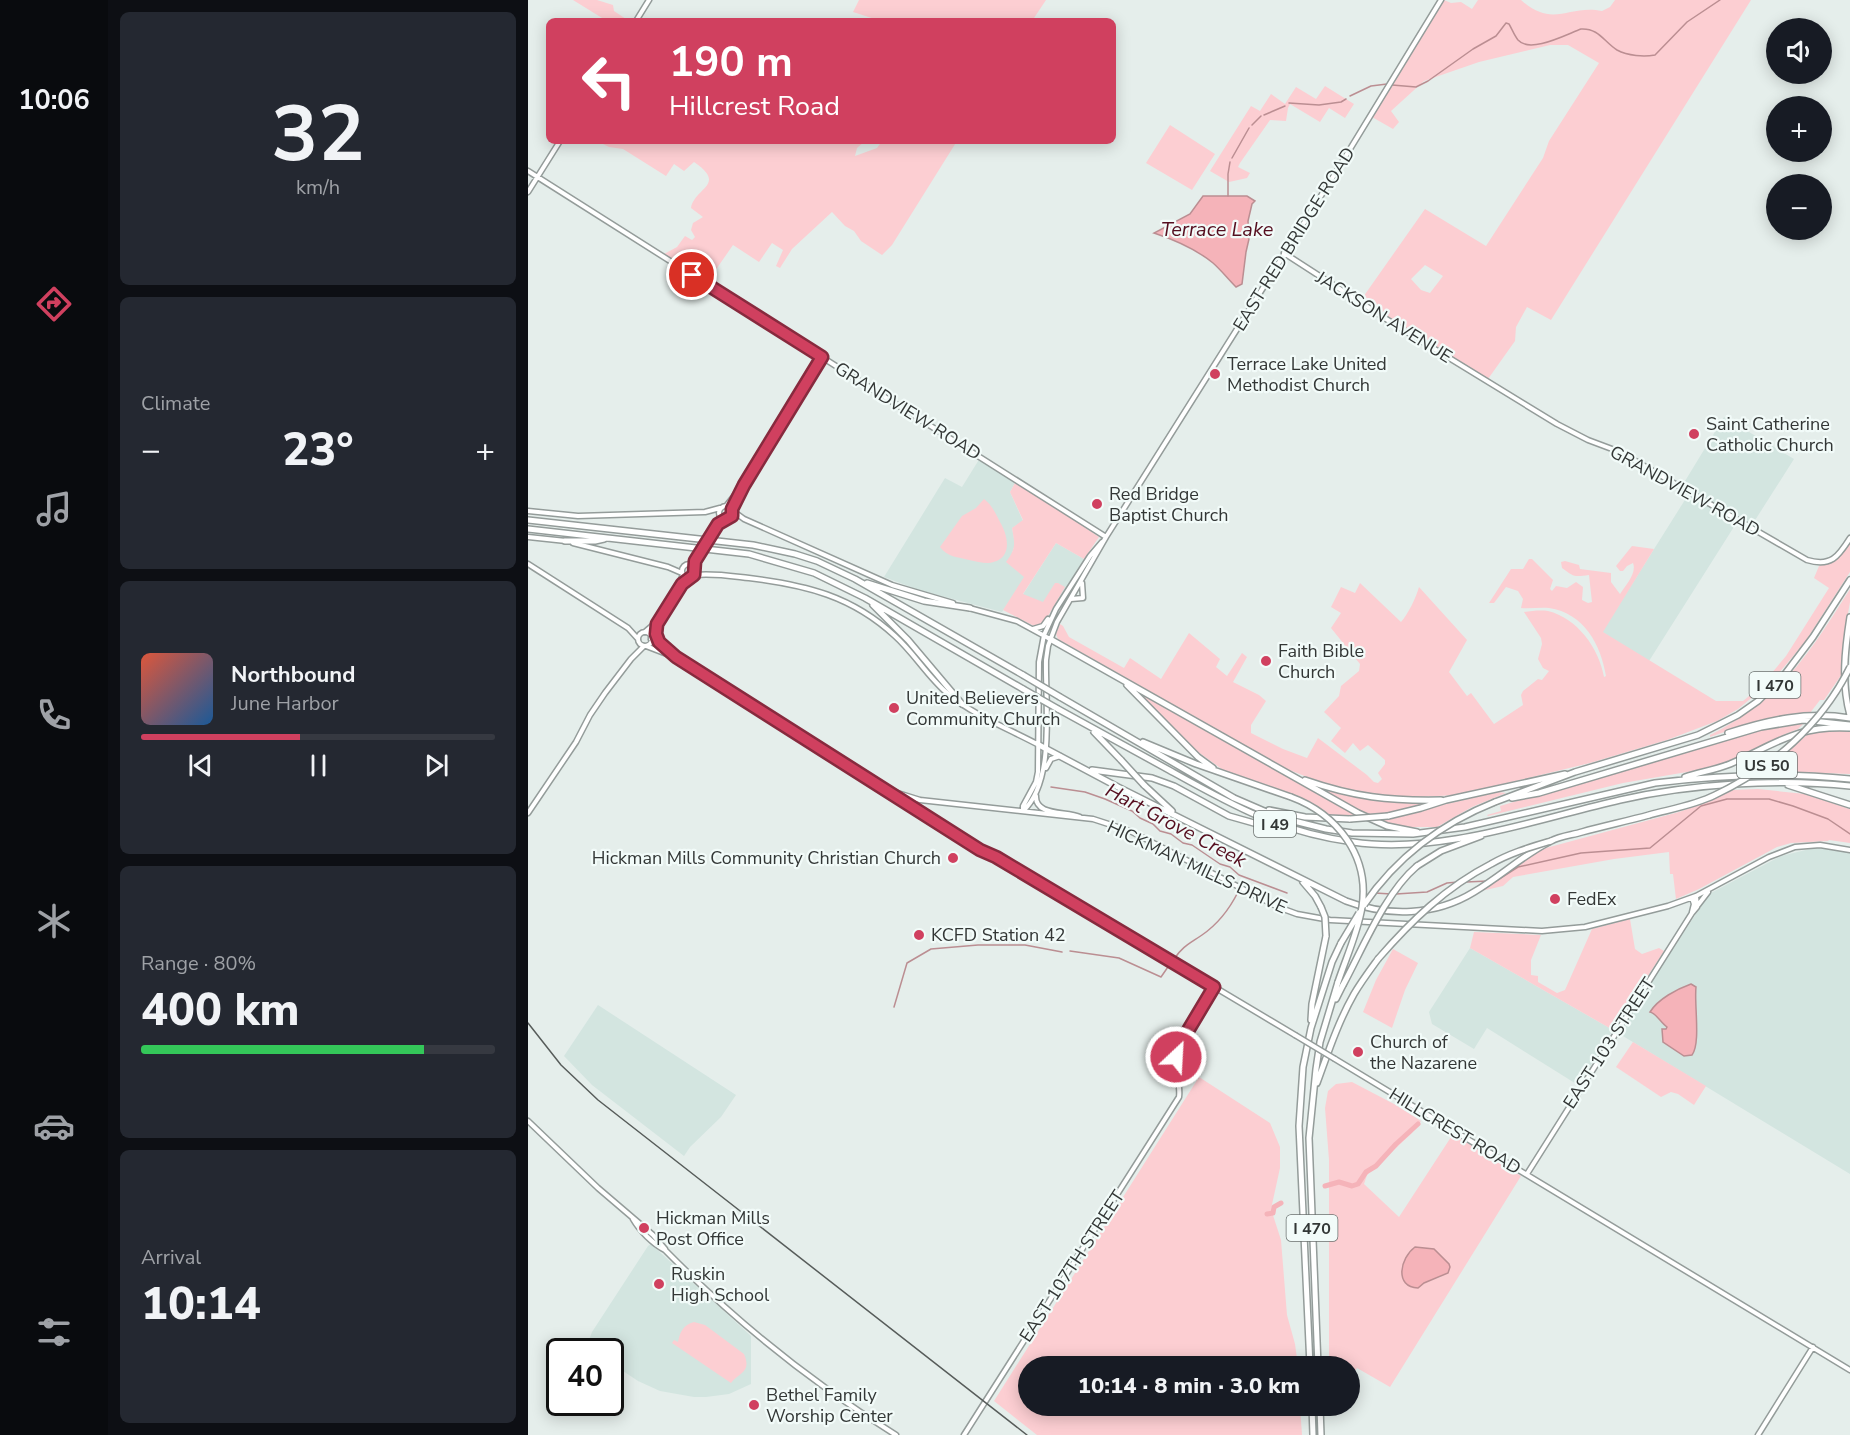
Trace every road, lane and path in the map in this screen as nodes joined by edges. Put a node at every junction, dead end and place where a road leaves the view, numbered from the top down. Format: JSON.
{"nodes":[{"id":1,"x":649,"y":0,"type":"edge"},
{"id":2,"x":1441,"y":0,"type":"edge"},
{"id":3,"x":638,"y":18,"type":"edge"},
{"id":4,"x":558,"y":144,"type":"edge"},
{"id":5,"x":528,"y":171,"type":"edge"},
{"id":6,"x":538,"y":177,"type":"junction"},
{"id":7,"x":528,"y":192,"type":"edge"},
{"id":8,"x":1284,"y":253,"type":"junction"},
{"id":9,"x":822,"y":357,"type":"junction"},
{"id":10,"x":1484,"y":380,"type":"joint"},
{"id":11,"x":744,"y":485,"type":"junction"},
{"id":12,"x":726,"y":505,"type":"junction"},
{"id":13,"x":720,"y":508,"type":"junction"},
{"id":14,"x":733,"y":510,"type":"junction"},
{"id":15,"x":528,"y":511,"type":"edge"},
{"id":16,"x":722,"y":518,"type":"junction"},
{"id":17,"x":528,"y":520,"type":"edge"},
{"id":18,"x":528,"y":529,"type":"edge"},
{"id":19,"x":528,"y":537,"type":"edge"},
{"id":20,"x":1106,"y":537,"type":"junction"},
{"id":21,"x":609,"y":538,"type":"junction"},
{"id":22,"x":1850,"y":538,"type":"edge"},
{"id":23,"x":565,"y":541,"type":"junction"},
{"id":24,"x":696,"y":559,"type":"junction"},
{"id":25,"x":528,"y":564,"type":"edge"},
{"id":26,"x":687,"y":564,"type":"junction"},
{"id":27,"x":695,"y":568,"type":"junction"},
{"id":28,"x":682,"y":574,"type":"junction"},
{"id":29,"x":694,"y":575,"type":"junction"},
{"id":30,"x":689,"y":578,"type":"junction"},
{"id":31,"x":855,"y":579,"type":"junction"},
{"id":32,"x":1074,"y":580,"type":"junction"},
{"id":33,"x":1850,"y":580,"type":"edge"},
{"id":34,"x":1082,"y":581,"type":"junction"},
{"id":35,"x":1070,"y":586,"type":"junction"},
{"id":36,"x":1075,"y":591,"type":"junction"},
{"id":37,"x":865,"y":598,"type":"junction"},
{"id":38,"x":1069,"y":601,"type":"junction"},
{"id":39,"x":970,"y":608,"type":"junction"},
{"id":40,"x":1056,"y":609,"type":"junction"},
{"id":41,"x":1850,"y":617,"type":"edge"},
{"id":42,"x":657,"y":624,"type":"junction"},
{"id":43,"x":628,"y":628,"type":"junction"},
{"id":44,"x":1031,"y":628,"type":"junction"},
{"id":45,"x":644,"y":633,"type":"junction"},
{"id":46,"x":1044,"y":635,"type":"junction"},
{"id":47,"x":651,"y":638,"type":"junction"},
{"id":48,"x":1050,"y":639,"type":"junction"},
{"id":49,"x":638,"y":641,"type":"junction"},
{"id":50,"x":645,"y":646,"type":"junction"},
{"id":51,"x":663,"y":648,"type":"junction"},
{"id":52,"x":676,"y":657,"type":"junction"},
{"id":53,"x":631,"y":659,"type":"junction"},
{"id":54,"x":1850,"y":667,"type":"edge"},
{"id":55,"x":1115,"y":675,"type":"junction"},
{"id":56,"x":962,"y":704,"type":"junction"},
{"id":57,"x":1850,"y":716,"type":"edge"},
{"id":58,"x":1086,"y":725,"type":"junction"},
{"id":59,"x":1850,"y":726,"type":"edge"},
{"id":60,"x":1133,"y":740,"type":"junction"},
{"id":61,"x":1039,"y":745,"type":"junction"},
{"id":62,"x":1046,"y":748,"type":"junction"},
{"id":63,"x":1686,"y":749,"type":"junction"},
{"id":64,"x":1060,"y":756,"type":"junction"},
{"id":65,"x":1084,"y":768,"type":"junction"},
{"id":66,"x":1044,"y":771,"type":"junction"},
{"id":67,"x":1216,"y":771,"type":"junction"},
{"id":68,"x":1575,"y":772,"type":"junction"},
{"id":69,"x":1293,"y":776,"type":"junction"},
{"id":70,"x":1850,"y":779,"type":"edge"},
{"id":71,"x":1678,"y":780,"type":"junction"},
{"id":72,"x":874,"y":783,"type":"junction"},
{"id":73,"x":1781,"y":783,"type":"junction"},
{"id":74,"x":1850,"y":786,"type":"edge"},
{"id":75,"x":1036,"y":794,"type":"junction"},
{"id":76,"x":1505,"y":798,"type":"junction"},
{"id":77,"x":1446,"y":800,"type":"junction"},
{"id":78,"x":1850,"y":805,"type":"edge"},
{"id":79,"x":1262,"y":809,"type":"junction"},
{"id":80,"x":1023,"y":812,"type":"junction"},
{"id":81,"x":528,"y":813,"type":"edge"},
{"id":82,"x":1084,"y":818,"type":"junction"},
{"id":83,"x":1180,"y":818,"type":"junction"},
{"id":84,"x":1290,"y":829,"type":"junction"},
{"id":85,"x":1424,"y":834,"type":"junction"},
{"id":86,"x":1485,"y":834,"type":"junction"},
{"id":87,"x":1551,"y":841,"type":"junction"},
{"id":88,"x":1850,"y":850,"type":"edge"},
{"id":89,"x":1297,"y":877,"type":"junction"},
{"id":90,"x":1708,"y":891,"type":"junction"},
{"id":91,"x":1694,"y":897,"type":"junction"},
{"id":92,"x":1698,"y":906,"type":"junction"},
{"id":93,"x":1692,"y":913,"type":"junction"},
{"id":94,"x":1341,"y":983,"type":"junction"},
{"id":95,"x":1214,"y":987,"type":"junction"},
{"id":96,"x":1311,"y":1028,"type":"junction"},
{"id":97,"x":1315,"y":1090,"type":"junction"},
{"id":98,"x":528,"y":1121,"type":"edge"},
{"id":99,"x":1527,"y":1174,"type":"junction"},
{"id":100,"x":1813,"y":1347,"type":"junction"},
{"id":101,"x":1310,"y":1356,"type":"edge"},
{"id":102,"x":1318,"y":1356,"type":"edge"},
{"id":103,"x":1850,"y":1370,"type":"edge"},
{"id":104,"x":1312,"y":1416,"type":"edge"},
{"id":105,"x":1320,"y":1416,"type":"edge"},
{"id":106,"x":896,"y":1435,"type":"edge"},
{"id":107,"x":964,"y":1435,"type":"edge"},
{"id":108,"x":1313,"y":1435,"type":"edge"},
{"id":109,"x":1321,"y":1435,"type":"edge"},
{"id":110,"x":1758,"y":1435,"type":"edge"}],
"edges":[{"from":1,"to":3,"type":"street"},
{"from":2,"to":8,"type":"street","name":"EAST RED BRIDGE ROAD"},
{"from":4,"to":6,"type":"street"},
{"from":5,"to":6,"type":"street","name":"GRANDVIEW ROAD"},
{"from":6,"to":7,"type":"street"},
{"from":6,"to":9,"type":"street","name":"GRANDVIEW ROAD"},
{"from":8,"to":10,"type":"street","name":"JACKSON AVENUE"},
{"from":8,"to":20,"type":"street","name":"EAST RED BRIDGE ROAD"},
{"from":9,"to":11,"type":"street"},
{"from":9,"to":20,"type":"street","name":"GRANDVIEW ROAD"},
{"from":10,"to":22,"type":"street","name":"GRANDVIEW ROAD"},
{"from":11,"to":12,"type":"street"},
{"from":11,"to":14,"type":"street"},
{"from":12,"to":13,"type":"street"},
{"from":12,"to":14,"type":"street"},
{"from":13,"to":15,"type":"street"},
{"from":13,"to":16,"type":"street"},
{"from":14,"to":16,"type":"street"},
{"from":14,"to":39,"type":"street"},
{"from":16,"to":24,"type":"street","bridge":true},
{"from":17,"to":31,"type":"highway","number":"I 49"},
{"from":18,"to":21,"type":"highway","number":"I 49"},
{"from":19,"to":23,"type":"street"},
{"from":20,"to":32,"type":"street","name":"EAST RED BRIDGE ROAD"},
{"from":20,"to":34,"type":"street","name":"EAST RED BRIDGE ROAD"},
{"from":21,"to":23,"type":"highway"},
{"from":21,"to":37,"type":"highway","number":"I 49"},
{"from":23,"to":28,"type":"street"},
{"from":24,"to":26,"type":"street"},
{"from":24,"to":27,"type":"street"},
{"from":25,"to":43,"type":"street"},
{"from":26,"to":27,"type":"street"},
{"from":26,"to":28,"type":"street"},
{"from":27,"to":29,"type":"street"},
{"from":28,"to":30,"type":"street"},
{"from":28,"to":45,"type":"street"},
{"from":29,"to":30,"type":"street"},
{"from":29,"to":56,"type":"street"},
{"from":30,"to":42,"type":"street"},
{"from":31,"to":39,"type":"highway"},
{"from":31,"to":60,"type":"highway","number":"I 49","bridge":true},
{"from":32,"to":35,"type":"street","name":"EAST RED BRIDGE ROAD"},
{"from":32,"to":36,"type":"street"},
{"from":33,"to":68,"type":"highway","number":"I 470"},
{"from":34,"to":36,"type":"street","name":"EAST RED BRIDGE ROAD"},
{"from":34,"to":38,"type":"street"},
{"from":35,"to":38,"type":"street"},
{"from":35,"to":40,"type":"street","name":"EAST RED BRIDGE ROAD"},
{"from":36,"to":38,"type":"street","name":"EAST RED BRIDGE ROAD"},
{"from":37,"to":56,"type":"highway"},
{"from":37,"to":58,"type":"highway","number":"I 49","bridge":true},
{"from":38,"to":48,"type":"street","name":"EAST RED BRIDGE ROAD"},
{"from":39,"to":44,"type":"street"},
{"from":40,"to":44,"type":"street"},
{"from":40,"to":46,"type":"street","name":"EAST RED BRIDGE ROAD"},
{"from":41,"to":57,"type":"highway"},
{"from":42,"to":47,"type":"street"},
{"from":42,"to":51,"type":"street"},
{"from":43,"to":45,"type":"street"},
{"from":43,"to":49,"type":"street"},
{"from":44,"to":46,"type":"street"},
{"from":45,"to":47,"type":"street","name":"HICKMAN MILLS DRIVE"},
{"from":45,"to":49,"type":"street"},
{"from":46,"to":48,"type":"street"},
{"from":46,"to":61,"type":"street","name":"EAST RED BRIDGE ROAD"},
{"from":47,"to":50,"type":"street"},
{"from":47,"to":51,"type":"street","name":"HICKMAN MILLS DRIVE"},
{"from":48,"to":55,"type":"highway"},
{"from":48,"to":62,"type":"street","name":"EAST RED BRIDGE ROAD"},
{"from":49,"to":50,"type":"street","name":"HICKMAN MILLS DRIVE"},
{"from":49,"to":53,"type":"street"},
{"from":50,"to":52,"type":"street","name":"HICKMAN MILLS DRIVE"},
{"from":50,"to":53,"type":"street"},
{"from":51,"to":52,"type":"street","name":"HICKMAN MILLS DRIVE"},
{"from":52,"to":72,"type":"street","name":"HICKMAN MILLS DRIVE"},
{"from":53,"to":81,"type":"street"},
{"from":54,"to":87,"type":"highway","number":"US 50","bridge":true},
{"from":55,"to":67,"type":"highway"},
{"from":55,"to":69,"type":"highway"},
{"from":56,"to":61,"type":"street"},
{"from":57,"to":63,"type":"highway"},
{"from":58,"to":83,"type":"highway","bridge":true},
{"from":58,"to":84,"type":"highway","number":"I 49"},
{"from":59,"to":63,"type":"highway"},
{"from":59,"to":71,"type":"highway"},
{"from":60,"to":67,"type":"highway"},
{"from":60,"to":79,"type":"highway","number":"I 49"},
{"from":61,"to":62,"type":"highway"},
{"from":61,"to":80,"type":"street","name":"EAST RED BRIDGE ROAD"},
{"from":62,"to":64,"type":"highway"},
{"from":62,"to":66,"type":"street","name":"EAST RED BRIDGE ROAD"},
{"from":63,"to":76,"type":"highway"},
{"from":64,"to":65,"type":"highway"},
{"from":64,"to":66,"type":"street"},
{"from":65,"to":83,"type":"highway"},
{"from":65,"to":84,"type":"highway"},
{"from":66,"to":75,"type":"street","name":"EAST RED BRIDGE ROAD"},
{"from":67,"to":94,"type":"highway","bridge":true},
{"from":68,"to":76,"type":"highway","number":"I 470"},
{"from":68,"to":77,"type":"highway"},
{"from":69,"to":77,"type":"highway"},
{"from":69,"to":85,"type":"highway"},
{"from":70,"to":71,"type":"highway","number":"I 49"},
{"from":71,"to":85,"type":"highway","number":"I 49"},
{"from":72,"to":80,"type":"street","name":"HICKMAN MILLS DRIVE"},
{"from":72,"to":95,"type":"street","name":"HILLCREST ROAD"},
{"from":73,"to":74,"type":"highway"},
{"from":73,"to":78,"type":"highway"},
{"from":73,"to":86,"type":"highway","number":"I 49"},
{"from":75,"to":80,"type":"street","name":"EAST RED BRIDGE ROAD"},
{"from":75,"to":82,"type":"street"},
{"from":76,"to":96,"type":"highway","number":"I 470","bridge":true},
{"from":77,"to":79,"type":"highway","bridge":true},
{"from":79,"to":85,"type":"highway","number":"I 49"},
{"from":80,"to":82,"type":"street","name":"HICKMAN MILLS DRIVE"},
{"from":82,"to":91,"type":"street","name":"HICKMAN MILLS DRIVE"},
{"from":83,"to":89,"type":"highway"},
{"from":84,"to":86,"type":"highway","number":"I 49"},
{"from":86,"to":94,"type":"highway","bridge":true},
{"from":87,"to":89,"type":"highway","bridge":true},
{"from":87,"to":97,"type":"highway","number":"US 50","bridge":true},
{"from":88,"to":90,"type":"street","name":"HICKMAN MILLS DRIVE"},
{"from":89,"to":96,"type":"highway","bridge":true},
{"from":90,"to":91,"type":"street","name":"HICKMAN MILLS DRIVE"},
{"from":90,"to":92,"type":"street","name":"EAST 103 STREET"},
{"from":91,"to":92,"type":"street"},
{"from":91,"to":93,"type":"street"},
{"from":92,"to":93,"type":"street","name":"EAST 103 STREET"},
{"from":93,"to":99,"type":"street","name":"EAST 103 STREET"},
{"from":94,"to":97,"type":"highway"},
{"from":95,"to":99,"type":"street","name":"HILLCREST ROAD","bridge":true},
{"from":95,"to":107,"type":"street","name":"EAST 107TH STREET"},
{"from":96,"to":101,"type":"highway","number":"I 470"},
{"from":97,"to":102,"type":"highway","number":"I 470"},
{"from":98,"to":106,"type":"street"},
{"from":99,"to":100,"type":"street","name":"HILLCREST ROAD"},
{"from":100,"to":103,"type":"street","name":"HILLCREST ROAD"},
{"from":100,"to":110,"type":"street"},
{"from":104,"to":108,"type":"highway"},
{"from":105,"to":109,"type":"highway"}]}
